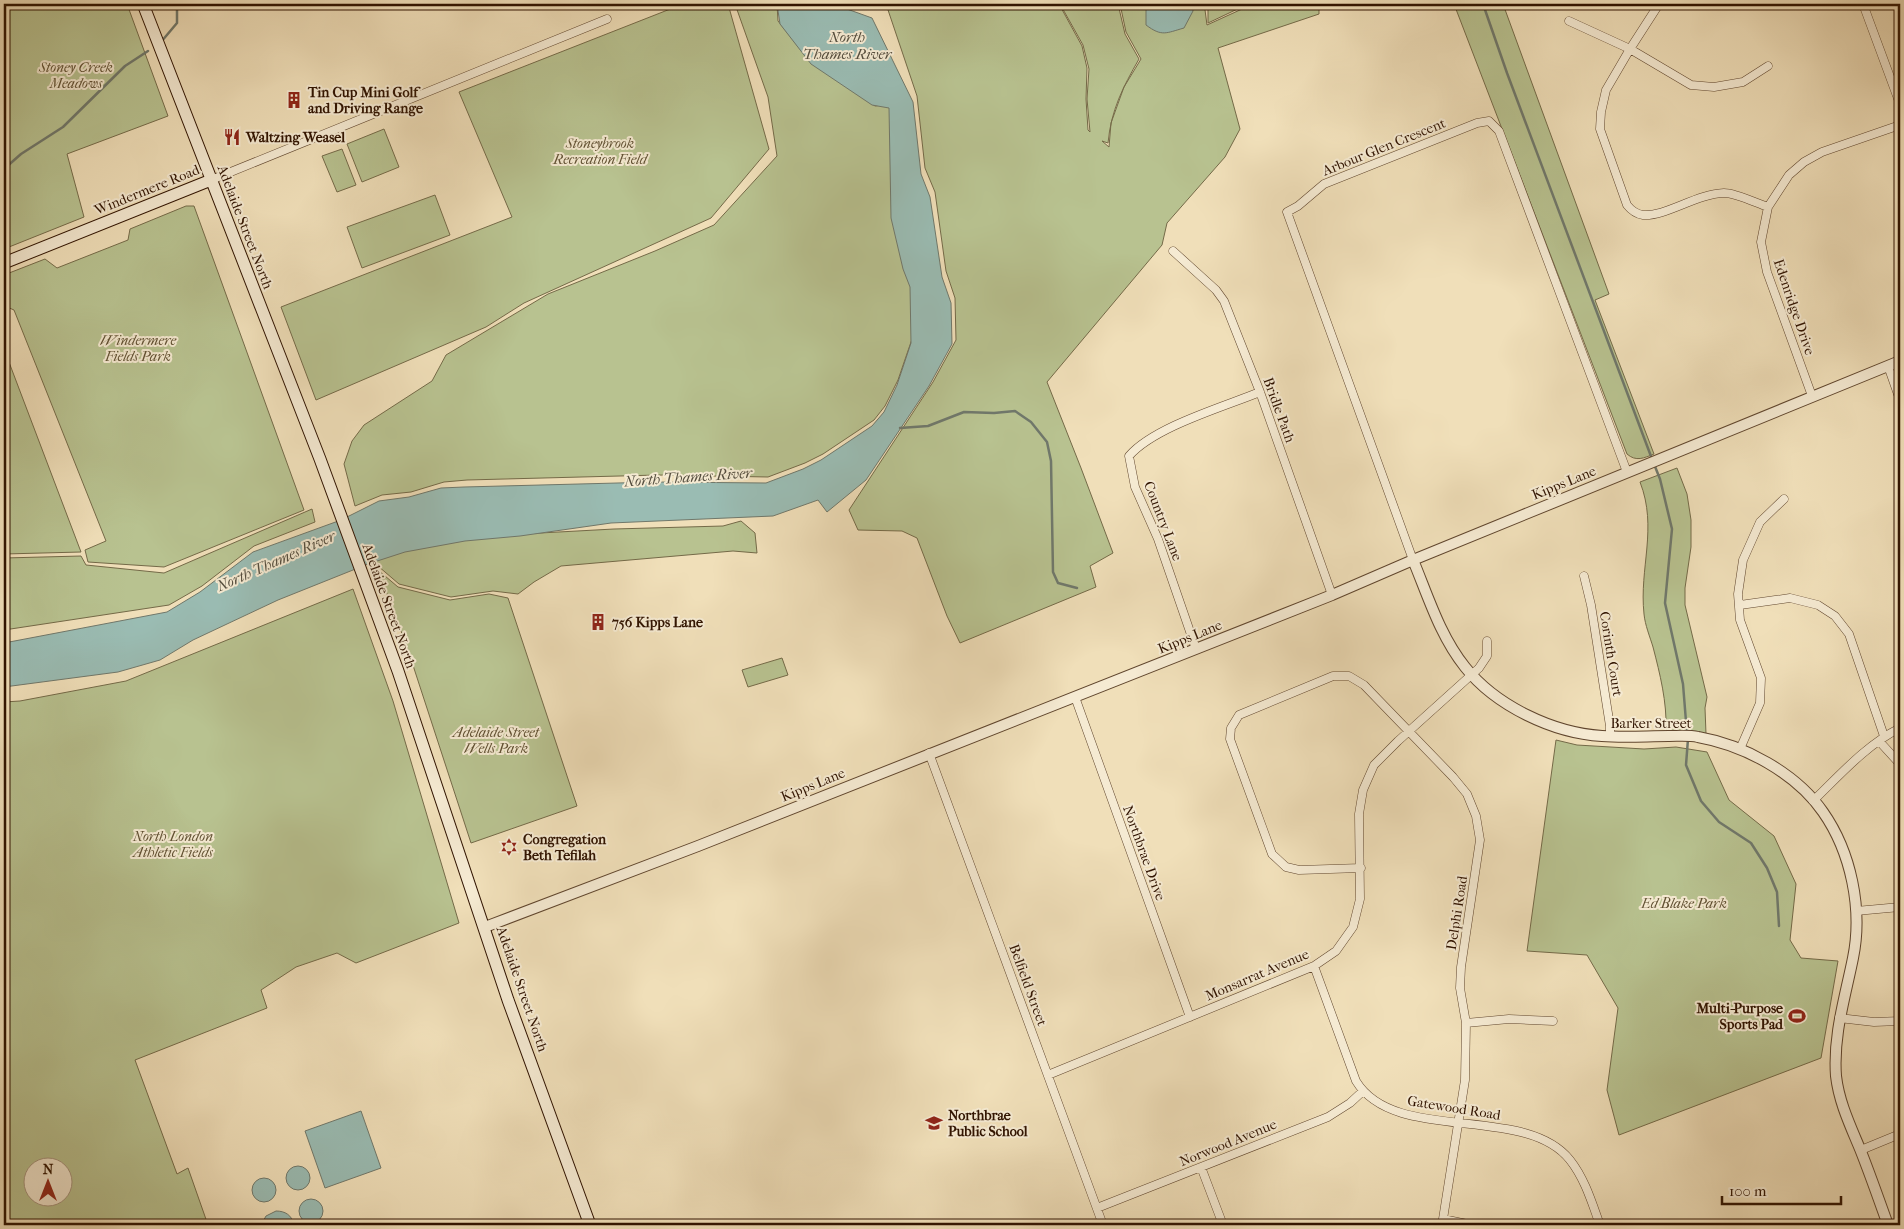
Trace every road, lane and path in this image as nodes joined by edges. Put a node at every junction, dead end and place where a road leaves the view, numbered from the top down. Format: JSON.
{"nodes":[{"id":1,"x":143,"y":4,"type":"edge"},
{"id":2,"x":1660,"y":4,"type":"edge"},
{"id":3,"x":1863,"y":4,"type":"edge"},
{"id":4,"x":607,"y":19,"type":"dead end"},
{"id":5,"x":1569,"y":21,"type":"dead end"},
{"id":6,"x":1630,"y":49,"type":"junction"},
{"id":7,"x":1768,"y":66,"type":"dead end"},
{"id":8,"x":1900,"y":104,"type":"edge"},
{"id":9,"x":1900,"y":125,"type":"edge"},
{"id":10,"x":211,"y":180,"type":"junction"},
{"id":11,"x":1768,"y":207,"type":"junction"},
{"id":12,"x":1173,"y":251,"type":"dead end"},
{"id":13,"x":4,"y":263,"type":"edge"},
{"id":14,"x":1900,"y":361,"type":"edge"},
{"id":15,"x":1888,"y":366,"type":"junction"},
{"id":16,"x":1260,"y":392,"type":"junction"},
{"id":17,"x":1812,"y":396,"type":"junction"},
{"id":18,"x":1900,"y":400,"type":"edge"},
{"id":19,"x":1627,"y":472,"type":"junction"},
{"id":20,"x":1784,"y":499,"type":"dead end"},
{"id":21,"x":1412,"y":560,"type":"junction"},
{"id":22,"x":1584,"y":576,"type":"dead end"},
{"id":23,"x":1332,"y":595,"type":"junction"},
{"id":24,"x":1740,"y":605,"type":"junction"},
{"id":25,"x":1487,"y":641,"type":"dead end"},
{"id":26,"x":1196,"y":649,"type":"junction"},
{"id":27,"x":1472,"y":675,"type":"junction"},
{"id":28,"x":1075,"y":697,"type":"junction"},
{"id":29,"x":1900,"y":728,"type":"edge"},
{"id":30,"x":1409,"y":731,"type":"junction"},
{"id":31,"x":1610,"y":736,"type":"junction"},
{"id":32,"x":1882,"y":738,"type":"junction"},
{"id":33,"x":1740,"y":749,"type":"junction"},
{"id":34,"x":930,"y":753,"type":"junction"},
{"id":35,"x":1900,"y":764,"type":"edge"},
{"id":36,"x":1813,"y":801,"type":"junction"},
{"id":37,"x":1361,"y":868,"type":"junction"},
{"id":38,"x":1900,"y":907,"type":"edge"},
{"id":39,"x":1856,"y":910,"type":"junction"},
{"id":40,"x":485,"y":927,"type":"junction"},
{"id":41,"x":1314,"y":966,"type":"junction"},
{"id":42,"x":1190,"y":1017,"type":"junction"},
{"id":43,"x":1839,"y":1018,"type":"junction"},
{"id":44,"x":1553,"y":1021,"type":"dead end"},
{"id":45,"x":1900,"y":1021,"type":"edge"},
{"id":46,"x":1466,"y":1023,"type":"junction"},
{"id":47,"x":1048,"y":1075,"type":"junction"},
{"id":48,"x":1362,"y":1091,"type":"junction"},
{"id":49,"x":1458,"y":1122,"type":"junction"},
{"id":50,"x":1900,"y":1134,"type":"edge"},
{"id":51,"x":1860,"y":1150,"type":"junction"},
{"id":52,"x":1202,"y":1167,"type":"junction"},
{"id":53,"x":1097,"y":1208,"type":"junction"},
{"id":54,"x":1442,"y":1222,"type":"edge"},
{"id":55,"x":590,"y":1225,"type":"edge"},
{"id":56,"x":1103,"y":1225,"type":"edge"},
{"id":57,"x":1223,"y":1225,"type":"edge"},
{"id":58,"x":1472,"y":1225,"type":"edge"},
{"id":59,"x":1600,"y":1225,"type":"edge"},
{"id":60,"x":1888,"y":1225,"type":"edge"}],
"edges":[{"from":1,"to":10,"type":"main road","name":"Adelaide Street North"},
{"from":2,"to":6,"type":"street"},
{"from":3,"to":8,"type":"street"},
{"from":4,"to":10,"type":"street","name":"Windermere Road"},
{"from":5,"to":6,"type":"street"},
{"from":6,"to":7,"type":"street"},
{"from":6,"to":11,"type":"street"},
{"from":9,"to":11,"type":"street","name":"Edenridge Drive"},
{"from":10,"to":13,"type":"main road","name":"Windermere Road"},
{"from":10,"to":40,"type":"main road","name":"Adelaide Street North"},
{"from":11,"to":17,"type":"street","name":"Edenridge Drive"},
{"from":12,"to":16,"type":"street","name":"Bridle Path"},
{"from":14,"to":15,"type":"street","name":"Kipps Lane"},
{"from":15,"to":17,"type":"street","name":"Kipps Lane"},
{"from":15,"to":18,"type":"street"},
{"from":16,"to":23,"type":"street","name":"Bridle Path"},
{"from":16,"to":26,"type":"street","name":"Country Lane"},
{"from":17,"to":19,"type":"street","name":"Kipps Lane"},
{"from":19,"to":21,"type":"street","name":"Kipps Lane"},
{"from":19,"to":21,"type":"street","name":"Arbour Glen Crescent"},
{"from":20,"to":24,"type":"street"},
{"from":21,"to":23,"type":"street","name":"Kipps Lane"},
{"from":21,"to":27,"type":"street","name":"Barker Street"},
{"from":22,"to":31,"type":"street","name":"Corinth Court"},
{"from":23,"to":26,"type":"street","name":"Kipps Lane"},
{"from":24,"to":32,"type":"street"},
{"from":24,"to":33,"type":"street"},
{"from":25,"to":27,"type":"street","name":"Monsarrat Avenue"},
{"from":26,"to":28,"type":"street","name":"Kipps Lane"},
{"from":27,"to":30,"type":"street","name":"Monsarrat Avenue"},
{"from":27,"to":31,"type":"street","name":"Barker Street"},
{"from":28,"to":34,"type":"street","name":"Kipps Lane"},
{"from":28,"to":42,"type":"street","name":"Northbrae Drive"},
{"from":29,"to":32,"type":"street"},
{"from":30,"to":37,"type":"street","name":"Monsarrat Avenue"},
{"from":30,"to":37,"type":"street","name":"Delphi Road"},
{"from":30,"to":46,"type":"street","name":"Delphi Road"},
{"from":31,"to":33,"type":"street","name":"Barker Street"},
{"from":32,"to":35,"type":"street"},
{"from":32,"to":36,"type":"street"},
{"from":33,"to":36,"type":"street","name":"Barker Street"},
{"from":34,"to":40,"type":"street","name":"Kipps Lane"},
{"from":34,"to":47,"type":"street","name":"Belfield Street"},
{"from":36,"to":39,"type":"street","name":"Barker Street"},
{"from":37,"to":41,"type":"street","name":"Monsarrat Avenue"},
{"from":38,"to":39,"type":"street"},
{"from":39,"to":43,"type":"street","name":"Barker Street"},
{"from":40,"to":55,"type":"main road","name":"Adelaide Street North"},
{"from":41,"to":42,"type":"street","name":"Monsarrat Avenue"},
{"from":41,"to":48,"type":"street"},
{"from":42,"to":47,"type":"street","name":"Monsarrat Avenue"},
{"from":43,"to":45,"type":"street"},
{"from":43,"to":51,"type":"street","name":"Barker Street"},
{"from":44,"to":46,"type":"street"},
{"from":46,"to":49,"type":"street","name":"Delphi Road"},
{"from":47,"to":53,"type":"street","name":"Belfield Street"},
{"from":48,"to":49,"type":"street","name":"Gatewood Road"},
{"from":48,"to":52,"type":"street","name":"Norwood Avenue"},
{"from":49,"to":54,"type":"street","name":"Delphi Road"},
{"from":49,"to":59,"type":"street","name":"Gatewood Road"},
{"from":50,"to":51,"type":"street"},
{"from":51,"to":60,"type":"street","name":"Barker Street"},
{"from":52,"to":53,"type":"street","name":"Norwood Avenue"},
{"from":52,"to":57,"type":"street"},
{"from":53,"to":56,"type":"street","name":"Belfield Street"},
{"from":54,"to":58,"type":"street"}]}
